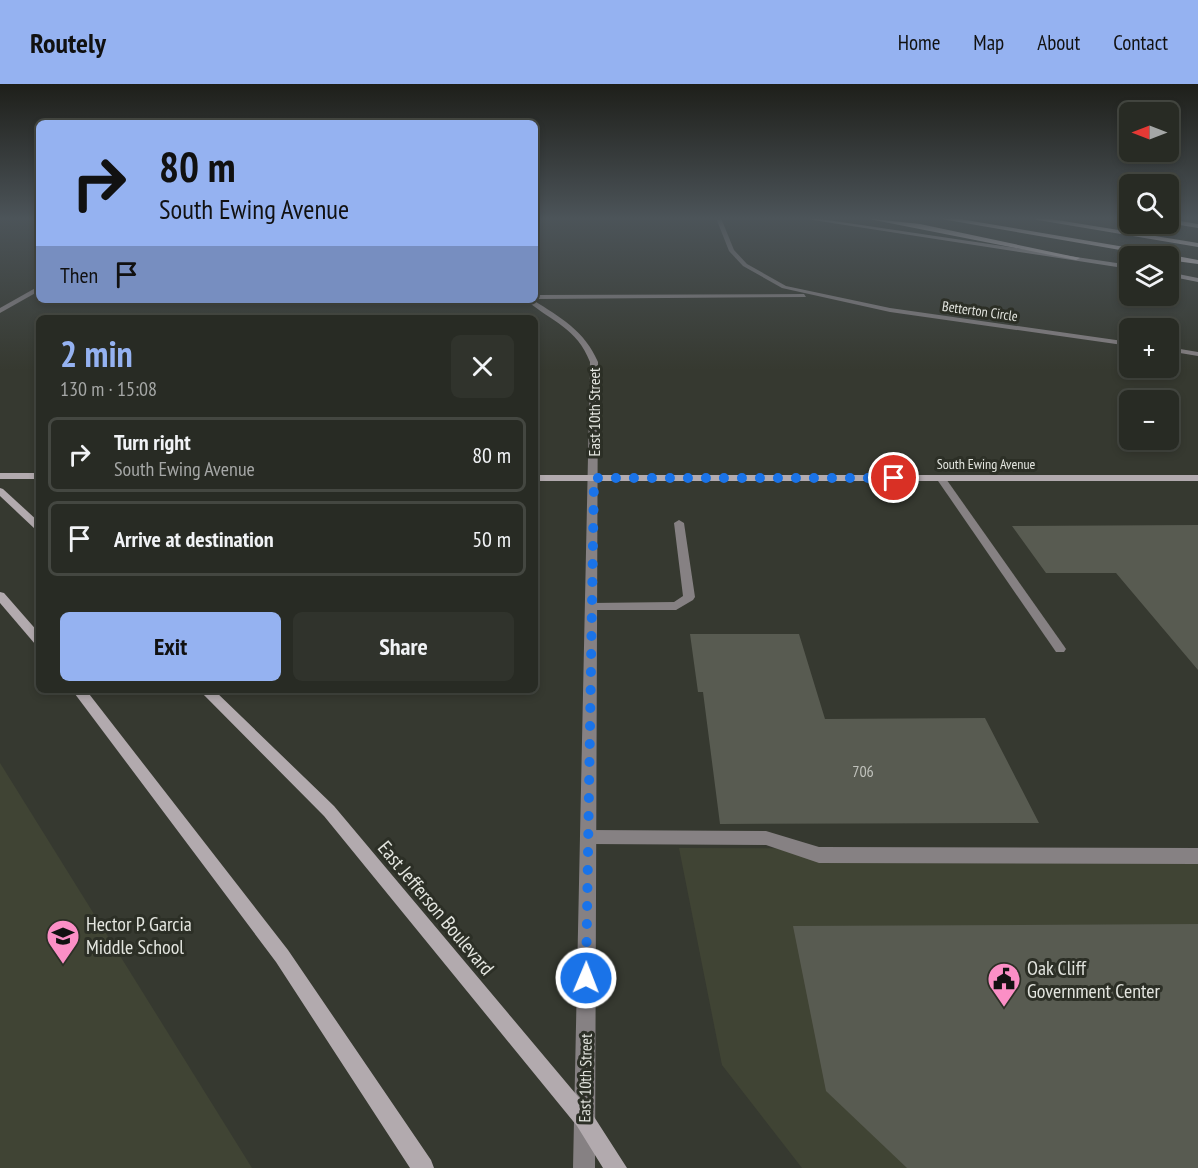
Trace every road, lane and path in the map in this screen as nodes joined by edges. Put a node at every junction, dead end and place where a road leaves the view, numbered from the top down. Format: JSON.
{"nodes":[{"id":1,"x":751,"y":269,"type":"edge"},
{"id":2,"x":1179,"y":276,"type":"edge"},
{"id":3,"x":1198,"y":280,"type":"edge"},
{"id":4,"x":36,"y":290,"type":"edge"},
{"id":5,"x":817,"y":296,"type":"junction"},
{"id":6,"x":538,"y":297,"type":"edge"},
{"id":7,"x":533,"y":303,"type":"edge"},
{"id":8,"x":0,"y":311,"type":"edge"},
{"id":9,"x":1119,"y":342,"type":"edge"},
{"id":10,"x":1179,"y":351,"type":"edge"},
{"id":11,"x":1198,"y":354,"type":"edge"},
{"id":12,"x":0,"y":476,"type":"edge"},
{"id":13,"x":36,"y":476,"type":"edge"},
{"id":14,"x":538,"y":478,"type":"edge"},
{"id":15,"x":594,"y":478,"type":"junction"},
{"id":16,"x":941,"y":478,"type":"junction"},
{"id":17,"x":1198,"y":478,"type":"edge"},
{"id":18,"x":0,"y":491,"type":"edge"},
{"id":19,"x":679,"y":523,"type":"dead end"},
{"id":20,"x":36,"y":524,"type":"edge"},
{"id":21,"x":0,"y":596,"type":"edge"},
{"id":22,"x":591,"y":607,"type":"junction"},
{"id":23,"x":36,"y":638,"type":"edge"},
{"id":24,"x":1060,"y":649,"type":"dead end"},
{"id":25,"x":81,"y":693,"type":"edge"},
{"id":26,"x":209,"y":693,"type":"edge"},
{"id":27,"x":589,"y":837,"type":"junction"},
{"id":28,"x":1198,"y":856,"type":"edge"},
{"id":29,"x":584,"y":1119,"type":"junction"},
{"id":30,"x":423,"y":1168,"type":"edge"},
{"id":31,"x":584,"y":1168,"type":"edge"},
{"id":32,"x":616,"y":1168,"type":"edge"}],
"edges":[{"from":1,"to":5,"type":"street","name":"Betterton Circle"},
{"from":2,"to":3,"type":"main road"},
{"from":4,"to":8,"type":"street"},
{"from":5,"to":6,"type":"street"},
{"from":5,"to":9,"type":"street","name":"Betterton Circle"},
{"from":7,"to":15,"type":"street","name":"East 10th Street"},
{"from":10,"to":11,"type":"street"},
{"from":12,"to":13,"type":"main road"},
{"from":14,"to":15,"type":"main road","name":"South Ewing Avenue"},
{"from":15,"to":16,"type":"main road","name":"South Ewing Avenue"},
{"from":15,"to":22,"type":"street","name":"East 10th Street"},
{"from":16,"to":17,"type":"main road","name":"South Ewing Avenue"},
{"from":16,"to":24,"type":"street"},
{"from":18,"to":20,"type":"main road"},
{"from":19,"to":22,"type":"street"},
{"from":21,"to":23,"type":"main road"},
{"from":22,"to":27,"type":"street","name":"East 10th Street"},
{"from":25,"to":30,"type":"main road"},
{"from":26,"to":29,"type":"main road","name":"East Jefferson Boulevard"},
{"from":27,"to":28,"type":"street"},
{"from":27,"to":29,"type":"street","name":"East 10th Street"},
{"from":29,"to":31,"type":"street","name":"East 10th Street"},
{"from":29,"to":32,"type":"main road","name":"East Jefferson Boulevard"}]}
